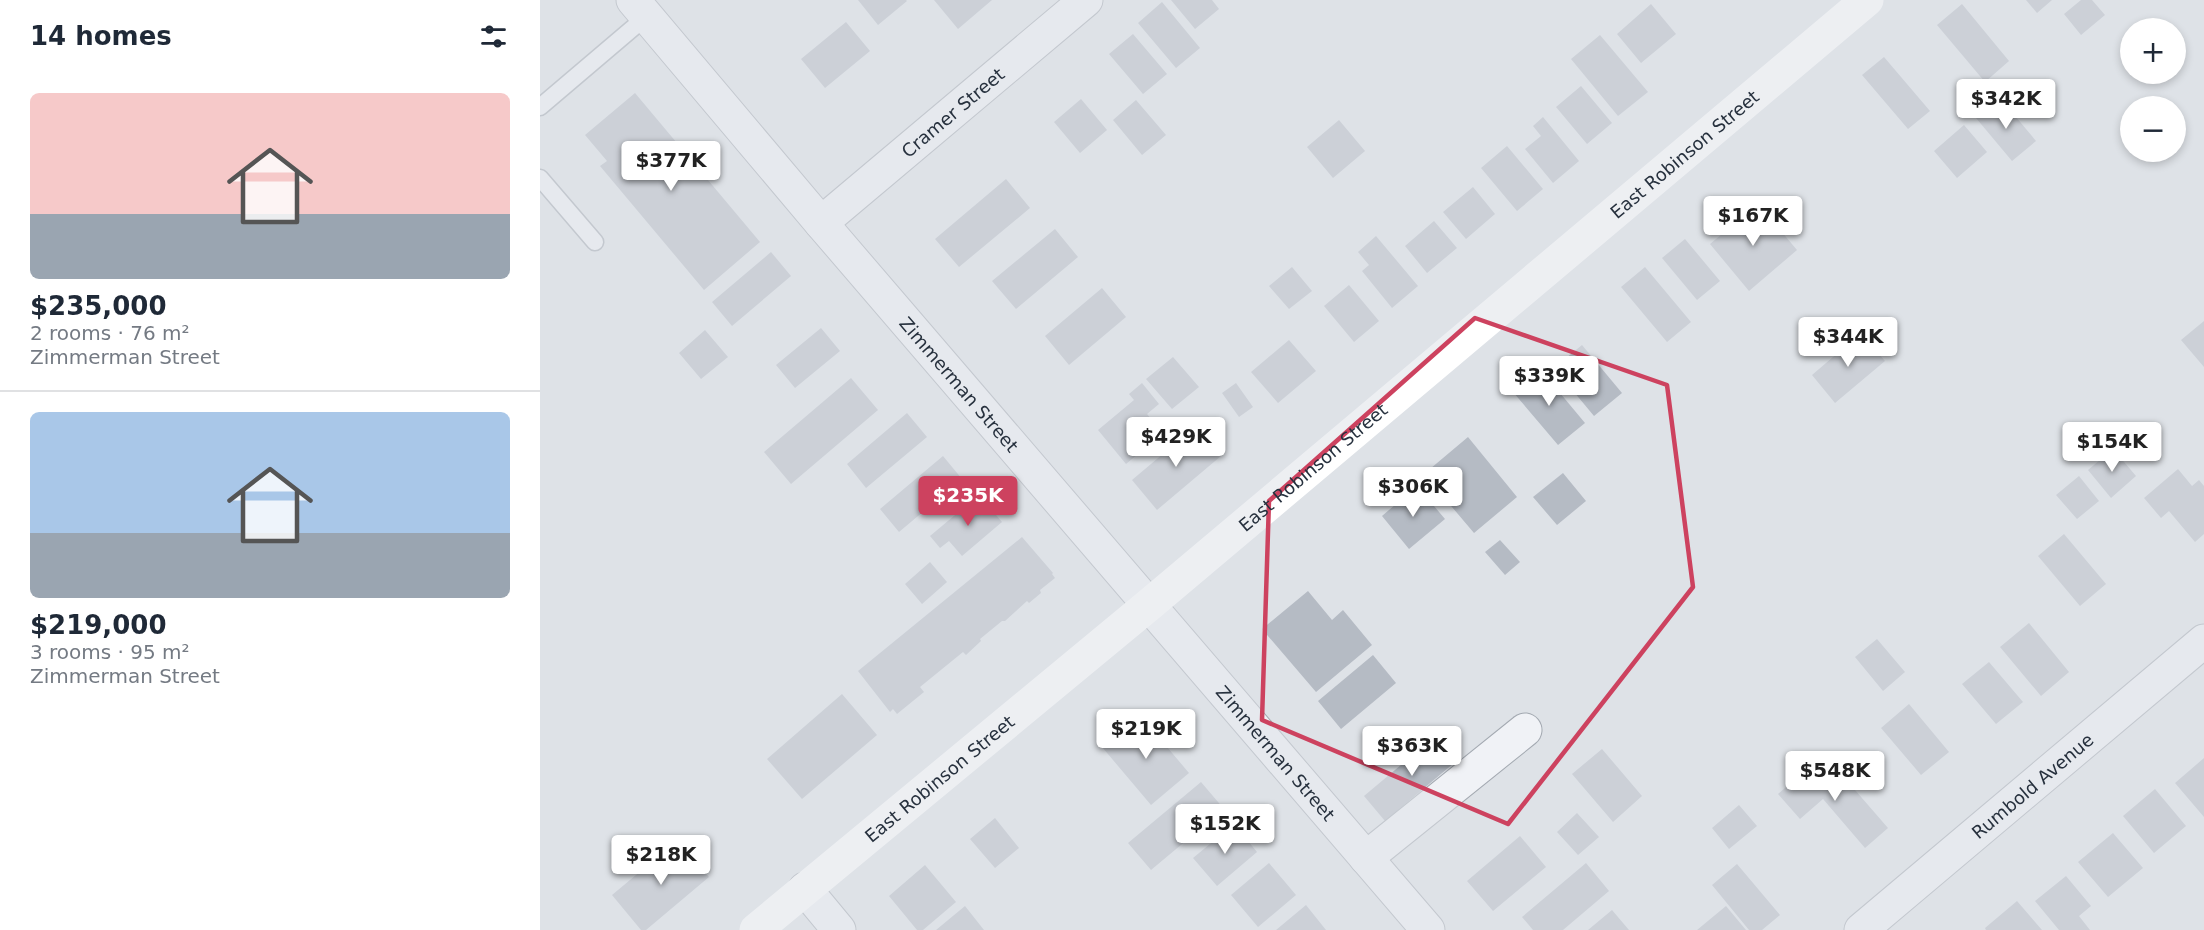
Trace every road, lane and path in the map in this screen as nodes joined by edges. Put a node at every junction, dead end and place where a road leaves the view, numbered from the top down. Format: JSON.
{"nodes":[{"id":1,"x":1086,"y":0,"type":"edge"},
{"id":2,"x":1867,"y":0,"type":"edge"},
{"id":3,"x":640,"y":8,"type":"edge"},
{"id":4,"x":540,"y":107,"type":"edge"},
{"id":5,"x":540,"y":178,"type":"edge"},
{"id":6,"x":821,"y":223,"type":"junction"},
{"id":7,"x":595,"y":242,"type":"dead end"},
{"id":8,"x":1150,"y":604,"type":"junction"},
{"id":9,"x":2204,"y":641,"type":"edge"},
{"id":10,"x":1525,"y":730,"type":"dead end"},
{"id":11,"x":1366,"y":858,"type":"junction"},
{"id":12,"x":804,"y":889,"type":"junction"},
{"id":13,"x":756,"y":930,"type":"edge"},
{"id":14,"x":839,"y":930,"type":"edge"},
{"id":15,"x":1428,"y":930,"type":"edge"},
{"id":16,"x":1861,"y":930,"type":"edge"}],
"edges":[{"from":1,"to":6,"type":"street","name":"Cramer Street"},
{"from":2,"to":8,"type":"street","name":"East Robinson Street"},
{"from":3,"to":4,"type":"lane"},
{"from":3,"to":6,"type":"street","name":"Zimmerman Street"},
{"from":5,"to":7,"type":"lane"},
{"from":6,"to":8,"type":"street","name":"Zimmerman Street"},
{"from":8,"to":11,"type":"street","name":"Zimmerman Street"},
{"from":8,"to":12,"type":"street","name":"East Robinson Street"},
{"from":9,"to":16,"type":"street","name":"Rumbold Avenue"},
{"from":10,"to":11,"type":"street"},
{"from":11,"to":15,"type":"street","name":"Zimmerman Street"},
{"from":12,"to":13,"type":"street","name":"East Robinson Street"},
{"from":12,"to":14,"type":"street"}]}
